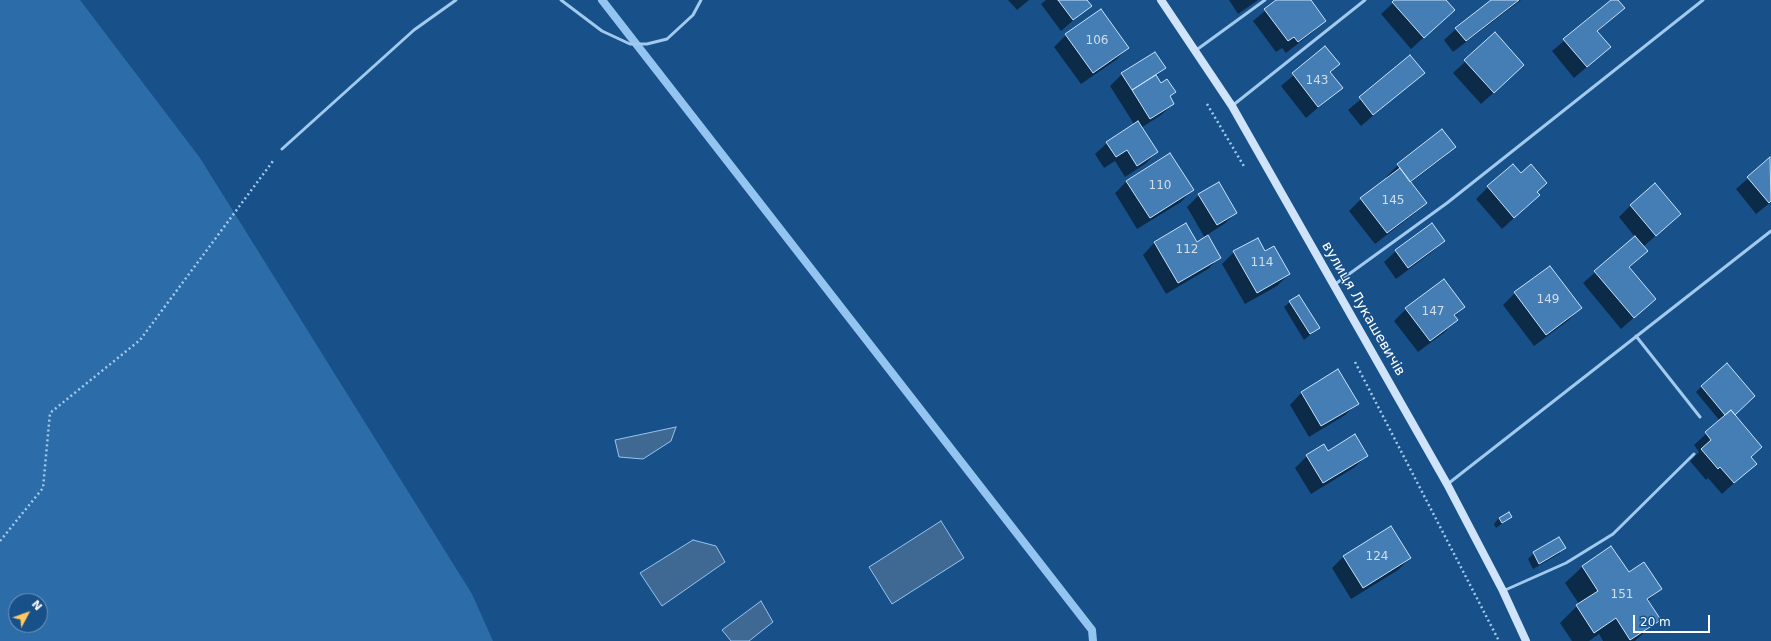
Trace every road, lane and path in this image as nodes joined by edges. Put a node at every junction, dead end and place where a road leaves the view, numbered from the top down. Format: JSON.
{"nodes":[{"id":1,"x":456,"y":0,"type":"edge"},
{"id":2,"x":560,"y":0,"type":"edge"},
{"id":3,"x":701,"y":0,"type":"edge"},
{"id":4,"x":1161,"y":0,"type":"edge"},
{"id":5,"x":1265,"y":0,"type":"edge"},
{"id":6,"x":1365,"y":0,"type":"edge"},
{"id":7,"x":1702,"y":0,"type":"edge"},
{"id":8,"x":1195,"y":51,"type":"junction"},
{"id":9,"x":1206,"y":102,"type":"dead end"},
{"id":10,"x":1232,"y":106,"type":"junction"},
{"id":11,"x":282,"y":149,"type":"joint"},
{"id":12,"x":1248,"y":174,"type":"dead end"},
{"id":13,"x":1771,"y":231,"type":"edge"},
{"id":14,"x":1334,"y":285,"type":"junction"},
{"id":15,"x":1636,"y":336,"type":"junction"},
{"id":16,"x":1353,"y":358,"type":"dead end"},
{"id":17,"x":1700,"y":417,"type":"dead end"},
{"id":18,"x":1694,"y":454,"type":"dead end"},
{"id":19,"x":1447,"y":484,"type":"junction"},
{"id":20,"x":0,"y":541,"type":"edge"},
{"id":21,"x":1503,"y":591,"type":"junction"},
{"id":22,"x":1499,"y":641,"type":"edge"},
{"id":23,"x":1526,"y":641,"type":"edge"}],
"edges":[{"from":1,"to":11,"type":"lane"},
{"from":2,"to":3,"type":"lane"},
{"from":4,"to":8,"type":"street","name":"вулиця Лукашевичів"},
{"from":5,"to":8,"type":"lane"},
{"from":6,"to":10,"type":"lane"},
{"from":7,"to":14,"type":"lane"},
{"from":8,"to":10,"type":"street","name":"вулиця Лукашевичів"},
{"from":9,"to":12,"type":"path"},
{"from":10,"to":14,"type":"street","name":"вулиця Лукашевичів"},
{"from":11,"to":20,"type":"path"},
{"from":13,"to":15,"type":"lane"},
{"from":14,"to":19,"type":"street","name":"вулиця Лукашевичів"},
{"from":15,"to":17,"type":"lane"},
{"from":15,"to":19,"type":"lane"},
{"from":16,"to":22,"type":"path"},
{"from":18,"to":21,"type":"lane"},
{"from":19,"to":21,"type":"street","name":"вулиця Лукашевичів"},
{"from":21,"to":23,"type":"street","name":"вулиця Лукашевичів"}]}
